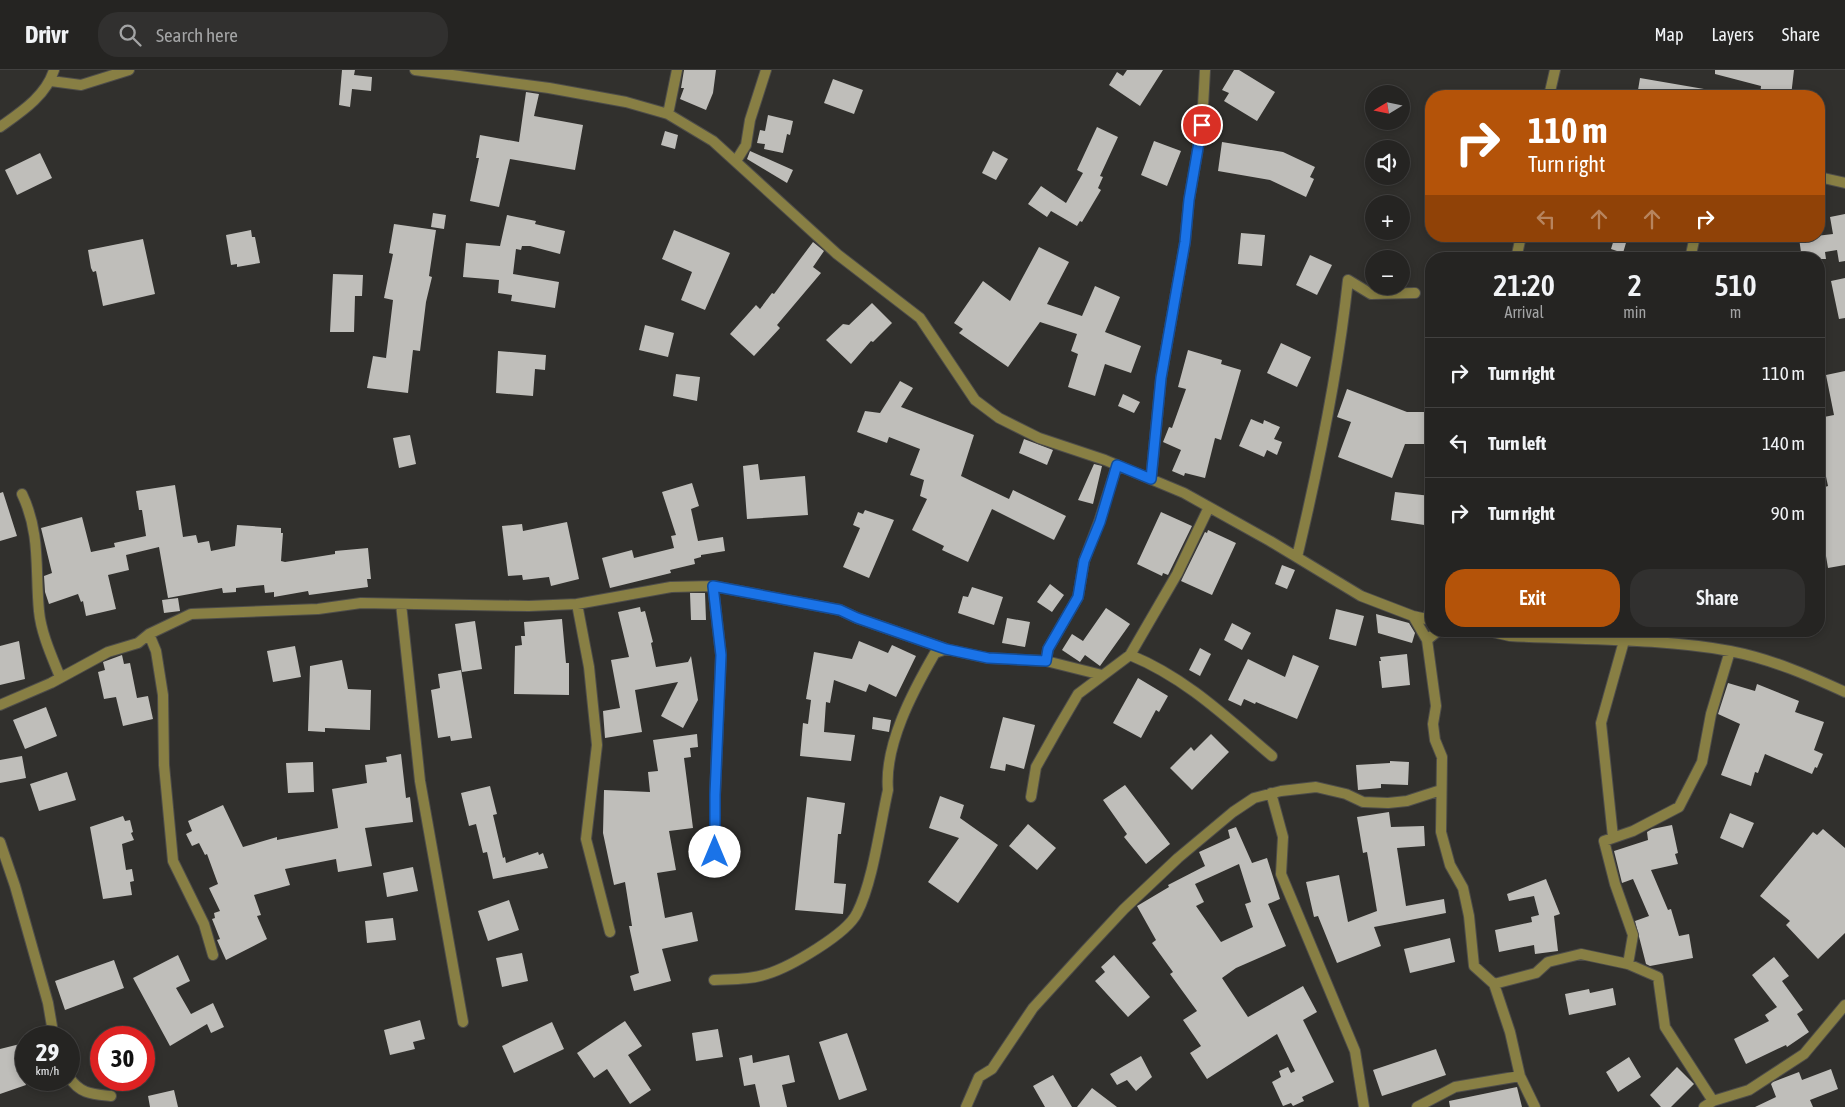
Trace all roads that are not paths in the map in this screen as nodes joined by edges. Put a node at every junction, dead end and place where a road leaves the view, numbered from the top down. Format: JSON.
{"nodes":[{"id":1,"x":54,"y":70,"type":"edge"},
{"id":2,"x":129,"y":70,"type":"edge"},
{"id":3,"x":415,"y":70,"type":"edge"},
{"id":4,"x":677,"y":70,"type":"edge"},
{"id":5,"x":766,"y":70,"type":"edge"},
{"id":6,"x":1205,"y":70,"type":"edge"},
{"id":7,"x":1551,"y":71,"type":"edge"},
{"id":8,"x":51,"y":81,"type":"junction"},
{"id":9,"x":1549,"y":90,"type":"edge"},
{"id":10,"x":668,"y":114,"type":"junction"},
{"id":11,"x":0,"y":128,"type":"edge"},
{"id":12,"x":736,"y":161,"type":"junction"},
{"id":13,"x":1825,"y":179,"type":"edge"},
{"id":14,"x":1845,"y":184,"type":"edge"},
{"id":15,"x":1415,"y":293,"type":"dead end"},
{"id":16,"x":1117,"y":465,"type":"junction"},
{"id":17,"x":1151,"y":479,"type":"junction"},
{"id":18,"x":22,"y":494,"type":"dead end"},
{"id":19,"x":1209,"y":507,"type":"junction"},
{"id":20,"x":1297,"y":557,"type":"junction"},
{"id":21,"x":713,"y":586,"type":"junction"},
{"id":22,"x":401,"y":604,"type":"junction"},
{"id":23,"x":577,"y":604,"type":"junction"},
{"id":24,"x":1413,"y":616,"type":"junction"},
{"id":25,"x":1425,"y":619,"type":"edge"},
{"id":26,"x":148,"y":634,"type":"junction"},
{"id":27,"x":1425,"y":637,"type":"edge"},
{"id":28,"x":1425,"y":637,"type":"edge"},
{"id":29,"x":1431,"y":637,"type":"edge"},
{"id":30,"x":1533,"y":637,"type":"edge"},
{"id":31,"x":1427,"y":640,"type":"junction"},
{"id":32,"x":1624,"y":641,"type":"junction"},
{"id":33,"x":946,"y":649,"type":"junction"},
{"id":34,"x":1730,"y":652,"type":"junction"},
{"id":35,"x":1130,"y":655,"type":"junction"},
{"id":36,"x":1046,"y":661,"type":"junction"},
{"id":37,"x":1102,"y":675,"type":"junction"},
{"id":38,"x":60,"y":678,"type":"junction"},
{"id":39,"x":1845,"y":692,"type":"edge"},
{"id":40,"x":0,"y":705,"type":"edge"},
{"id":41,"x":1272,"y":756,"type":"dead end"},
{"id":42,"x":1441,"y":790,"type":"junction"},
{"id":43,"x":1271,"y":793,"type":"junction"},
{"id":44,"x":1031,"y":797,"type":"dead end"},
{"id":45,"x":1613,"y":837,"type":"junction"},
{"id":46,"x":0,"y":842,"type":"edge"},
{"id":47,"x":715,"y":852,"type":"dead end"},
{"id":48,"x":610,"y":932,"type":"dead end"},
{"id":49,"x":213,"y":955,"type":"dead end"},
{"id":50,"x":1628,"y":964,"type":"junction"},
{"id":51,"x":714,"y":980,"type":"dead end"},
{"id":52,"x":1494,"y":984,"type":"junction"},
{"id":53,"x":1845,"y":1005,"type":"edge"},
{"id":54,"x":463,"y":1022,"type":"dead end"},
{"id":55,"x":52,"y":1026,"type":"edge"},
{"id":56,"x":1520,"y":1076,"type":"junction"},
{"id":57,"x":80,"y":1090,"type":"edge"},
{"id":58,"x":110,"y":1096,"type":"dead end"},
{"id":59,"x":1709,"y":1104,"type":"edge"},
{"id":60,"x":966,"y":1107,"type":"edge"},
{"id":61,"x":1364,"y":1107,"type":"edge"},
{"id":62,"x":1417,"y":1107,"type":"edge"},
{"id":63,"x":1535,"y":1107,"type":"edge"}],
"edges":[{"from":1,"to":8,"type":"street"},
{"from":2,"to":8,"type":"street"},
{"from":3,"to":10,"type":"street"},
{"from":4,"to":10,"type":"street"},
{"from":5,"to":12,"type":"street"},
{"from":6,"to":17,"type":"street"},
{"from":7,"to":9,"type":"street"},
{"from":8,"to":11,"type":"street"},
{"from":10,"to":12,"type":"street"},
{"from":12,"to":16,"type":"street"},
{"from":13,"to":14,"type":"street"},
{"from":15,"to":20,"type":"street"},
{"from":16,"to":17,"type":"street"},
{"from":16,"to":36,"type":"street"},
{"from":17,"to":19,"type":"street"},
{"from":18,"to":38,"type":"street"},
{"from":19,"to":20,"type":"street"},
{"from":19,"to":35,"type":"street"},
{"from":20,"to":24,"type":"street"},
{"from":21,"to":23,"type":"street"},
{"from":21,"to":33,"type":"street"},
{"from":21,"to":47,"type":"street"},
{"from":22,"to":23,"type":"street"},
{"from":22,"to":26,"type":"street"},
{"from":22,"to":54,"type":"street"},
{"from":23,"to":48,"type":"street"},
{"from":24,"to":25,"type":"street"},
{"from":24,"to":27,"type":"street"},
{"from":26,"to":38,"type":"street"},
{"from":26,"to":49,"type":"street"},
{"from":28,"to":31,"type":"street"},
{"from":29,"to":31,"type":"street"},
{"from":30,"to":32,"type":"street"},
{"from":31,"to":42,"type":"street"},
{"from":32,"to":34,"type":"street"},
{"from":32,"to":45,"type":"street"},
{"from":33,"to":36,"type":"street"},
{"from":33,"to":51,"type":"street"},
{"from":34,"to":39,"type":"street"},
{"from":34,"to":45,"type":"street"},
{"from":35,"to":37,"type":"street"},
{"from":35,"to":41,"type":"street"},
{"from":36,"to":37,"type":"street"},
{"from":37,"to":44,"type":"street"},
{"from":38,"to":40,"type":"street"},
{"from":42,"to":43,"type":"street"},
{"from":42,"to":52,"type":"street"},
{"from":43,"to":60,"type":"street"},
{"from":43,"to":61,"type":"street"},
{"from":45,"to":50,"type":"street"},
{"from":46,"to":55,"type":"street"},
{"from":50,"to":52,"type":"street"},
{"from":50,"to":59,"type":"street"},
{"from":52,"to":56,"type":"street"},
{"from":53,"to":59,"type":"street"},
{"from":56,"to":62,"type":"street"},
{"from":56,"to":63,"type":"street"},
{"from":57,"to":58,"type":"street"}]}
